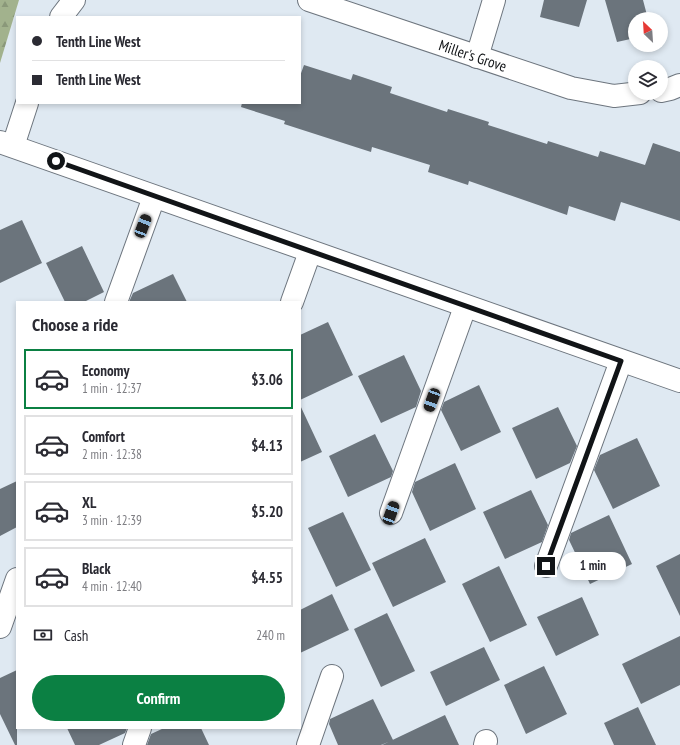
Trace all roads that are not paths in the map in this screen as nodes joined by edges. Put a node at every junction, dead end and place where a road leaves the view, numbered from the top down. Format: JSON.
{"nodes":[{"id":1,"x":74,"y":0,"type":"edge"},
{"id":2,"x":309,"y":0,"type":"edge"},
{"id":3,"x":494,"y":0,"type":"edge"},
{"id":4,"x":62,"y":16,"type":"edge"},
{"id":5,"x":477,"y":57,"type":"junction"},
{"id":6,"x":680,"y":85,"type":"edge"},
{"id":7,"x":668,"y":89,"type":"edge"},
{"id":8,"x":628,"y":94,"type":"edge"},
{"id":9,"x":27,"y":104,"type":"edge"},
{"id":10,"x":7,"y":144,"type":"edge"},
{"id":11,"x":154,"y":197,"type":"junction"},
{"id":12,"x":310,"y":252,"type":"junction"},
{"id":13,"x":116,"y":301,"type":"edge"},
{"id":14,"x":292,"y":301,"type":"edge"},
{"id":15,"x":465,"y":307,"type":"junction"},
{"id":16,"x":621,"y":361,"type":"junction"},
{"id":17,"x":680,"y":381,"type":"edge"},
{"id":18,"x":391,"y":513,"type":"dead end"},
{"id":19,"x":546,"y":566,"type":"dead end"},
{"id":20,"x":16,"y":582,"type":"edge"},
{"id":21,"x":0,"y":627,"type":"edge"},
{"id":22,"x":332,"y":676,"type":"dead end"},
{"id":23,"x":140,"y":729,"type":"edge"},
{"id":24,"x":134,"y":745,"type":"edge"},
{"id":25,"x":308,"y":745,"type":"edge"}],
"edges":[{"from":1,"to":4,"type":"street"},
{"from":2,"to":5,"type":"street","name":"Miller's Grove"},
{"from":3,"to":5,"type":"street"},
{"from":5,"to":8,"type":"street","name":"Miller's Grove"},
{"from":6,"to":7,"type":"street"},
{"from":9,"to":10,"type":"street"},
{"from":10,"to":11,"type":"street"},
{"from":11,"to":12,"type":"street"},
{"from":11,"to":13,"type":"street"},
{"from":12,"to":14,"type":"street"},
{"from":12,"to":15,"type":"street"},
{"from":15,"to":16,"type":"street"},
{"from":15,"to":18,"type":"street"},
{"from":16,"to":17,"type":"street"},
{"from":16,"to":19,"type":"street"},
{"from":20,"to":21,"type":"street"},
{"from":22,"to":25,"type":"street"},
{"from":23,"to":24,"type":"street"}]}
